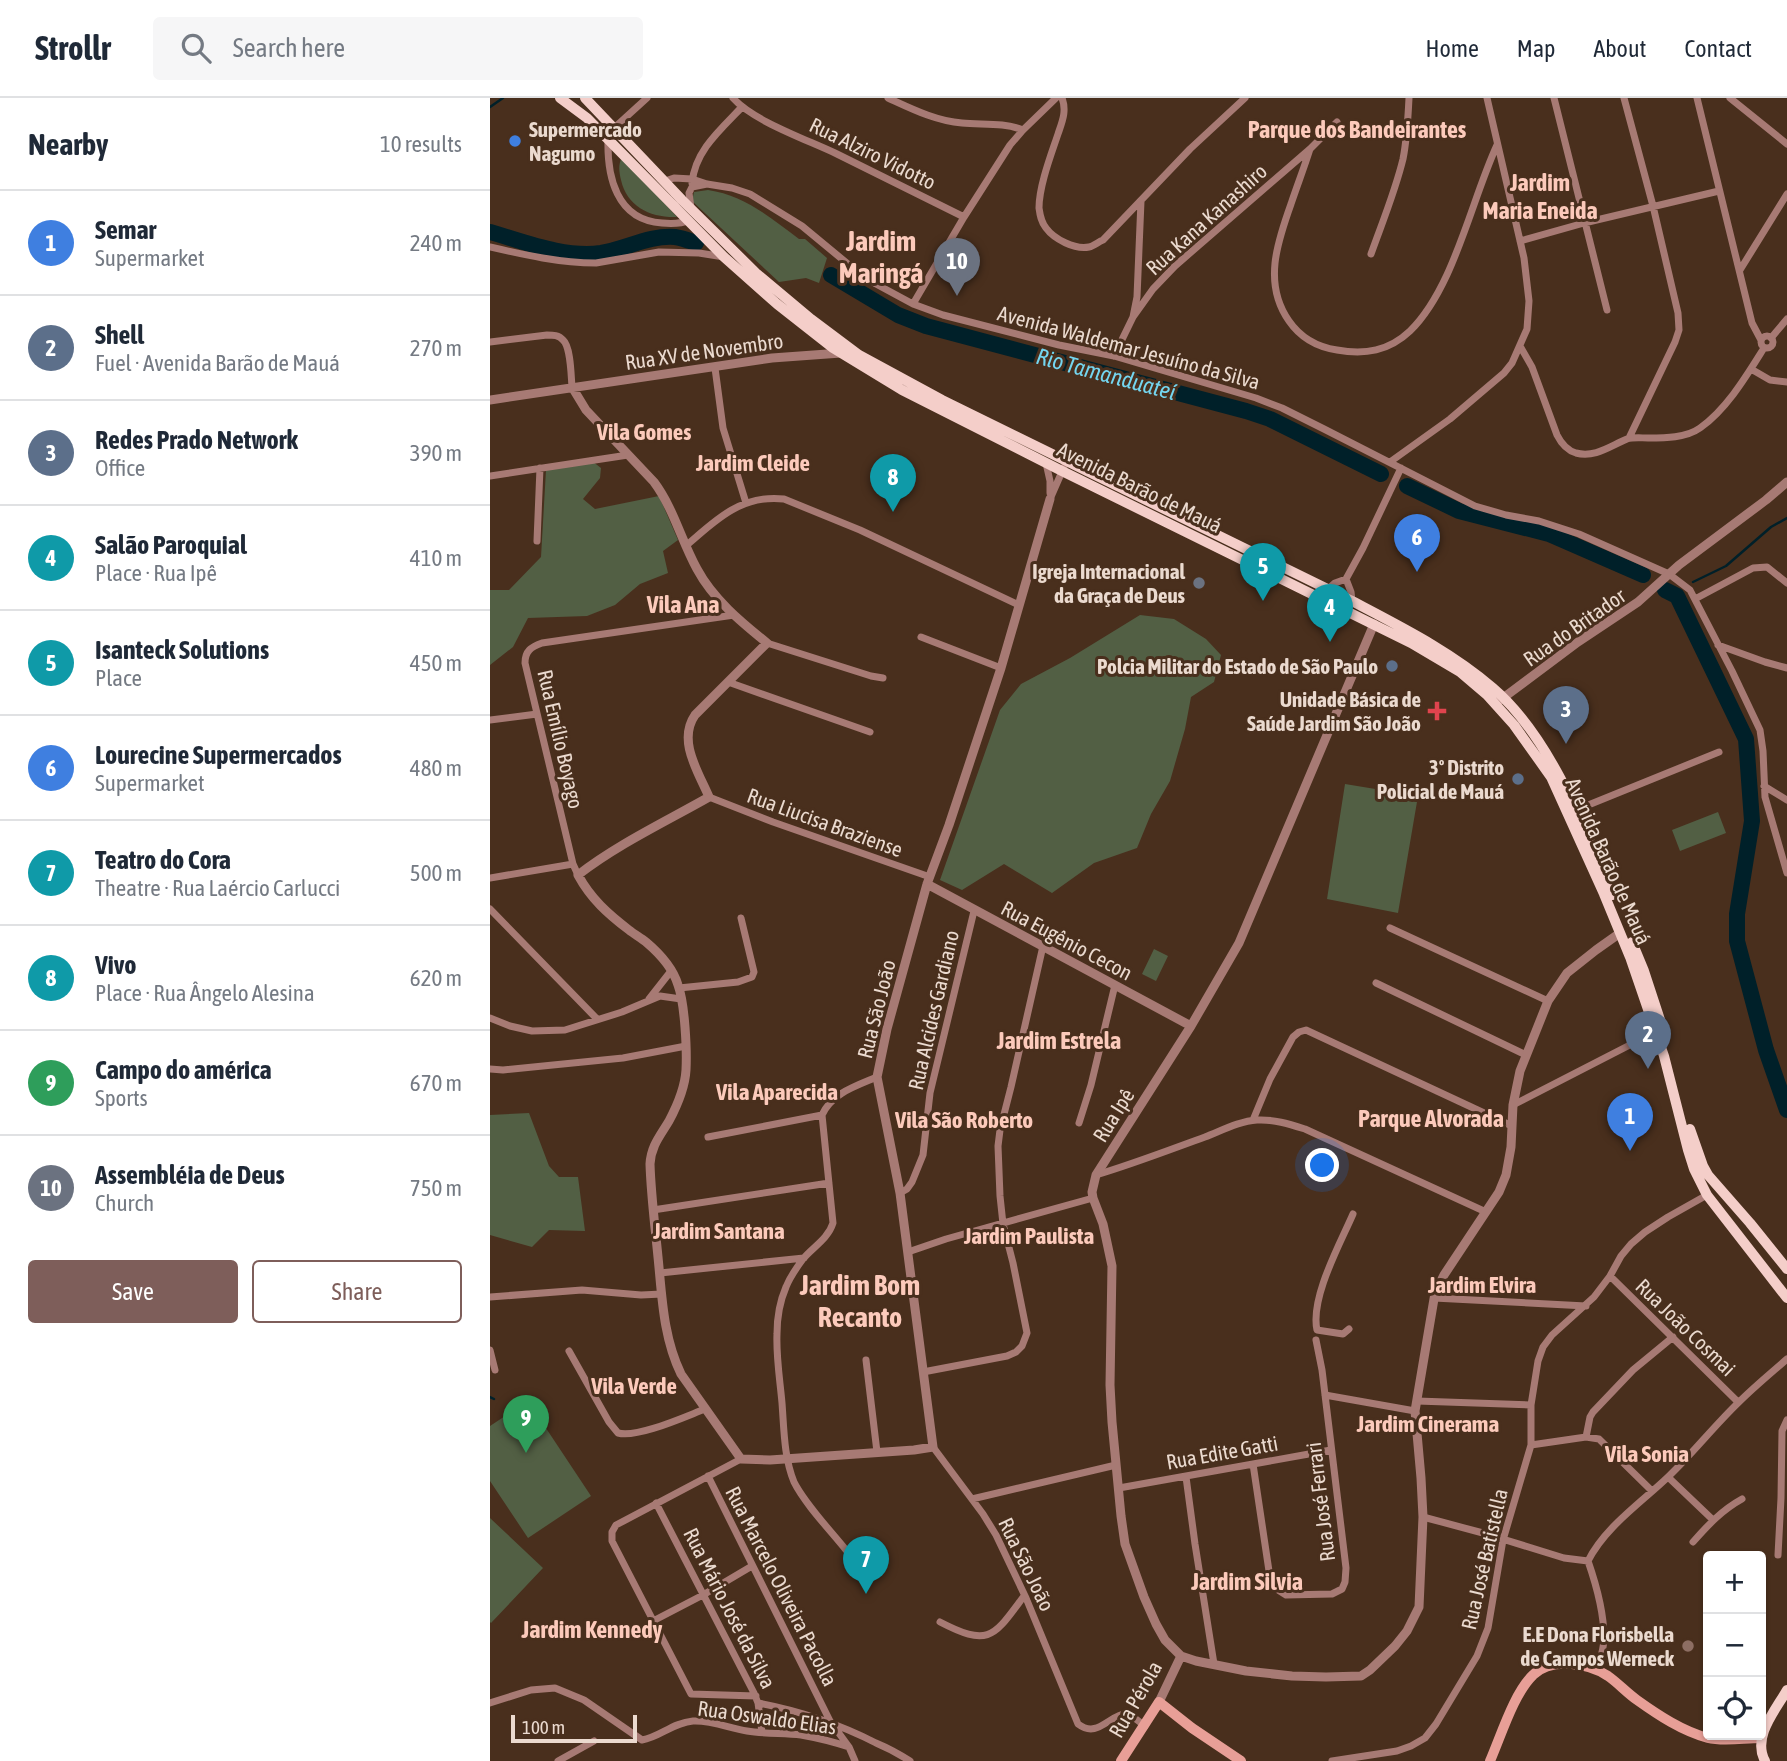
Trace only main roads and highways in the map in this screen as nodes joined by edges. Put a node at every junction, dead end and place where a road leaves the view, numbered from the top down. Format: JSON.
{"nodes":[{"id":1,"x":560,"y":98,"type":"edge"},
{"id":2,"x":585,"y":98,"type":"edge"},
{"id":3,"x":1064,"y":466,"type":"junction"},
{"id":4,"x":1374,"y":624,"type":"junction"},
{"id":5,"x":1413,"y":633,"type":"junction"},
{"id":6,"x":1499,"y":701,"type":"junction"},
{"id":7,"x":1623,"y":931,"type":"junction"},
{"id":8,"x":1660,"y":1030,"type":"junction"},
{"id":9,"x":1750,"y":1223,"type":"junction"},
{"id":10,"x":1737,"y":1234,"type":"junction"},
{"id":11,"x":1787,"y":1269,"type":"edge"},
{"id":12,"x":1787,"y":1298,"type":"edge"},
{"id":13,"x":1787,"y":1690,"type":"edge"},
{"id":14,"x":1766,"y":1729,"type":"edge"},
{"id":15,"x":1703,"y":1736,"type":"edge"},
{"id":16,"x":1761,"y":1740,"type":"edge"},
{"id":17,"x":1121,"y":1761,"type":"edge"},
{"id":18,"x":1241,"y":1761,"type":"edge"},
{"id":19,"x":1490,"y":1761,"type":"edge"},
{"id":20,"x":1765,"y":1761,"type":"edge"}],
"edges":[{"from":1,"to":3,"type":"main road","name":"Avenida Barão de Mauá"},
{"from":2,"to":3,"type":"main road","name":"Avenida Barão de Mauá"},
{"from":3,"to":4,"type":"main road","name":"Avenida Barão de Mauá"},
{"from":3,"to":5,"type":"main road","name":"Avenida Barão de Mauá"},
{"from":4,"to":5,"type":"main road"},
{"from":4,"to":6,"type":"main road","name":"Avenida Barão de Mauá"},
{"from":5,"to":6,"type":"main road","name":"Avenida Barão de Mauá"},
{"from":6,"to":7,"type":"main road","name":"Avenida Barão de Mauá"},
{"from":6,"to":7,"type":"main road","name":"Avenida Barão de Mauá"},
{"from":7,"to":8,"type":"main road","name":"Avenida Barão de Mauá"},
{"from":8,"to":9,"type":"main road","name":"Avenida Barão de Mauá"},
{"from":8,"to":10,"type":"main road","name":"Avenida Barão de Mauá"},
{"from":9,"to":10,"type":"main road"},
{"from":9,"to":11,"type":"main road","name":"Avenida Barão de Mauá"},
{"from":10,"to":12,"type":"main road","name":"Avenida Barão de Mauá"},
{"from":13,"to":14,"type":"main road"},
{"from":15,"to":19,"type":"main road"},
{"from":16,"to":20,"type":"main road"},
{"from":17,"to":18,"type":"main road","name":"Rua Pérola"}]}
